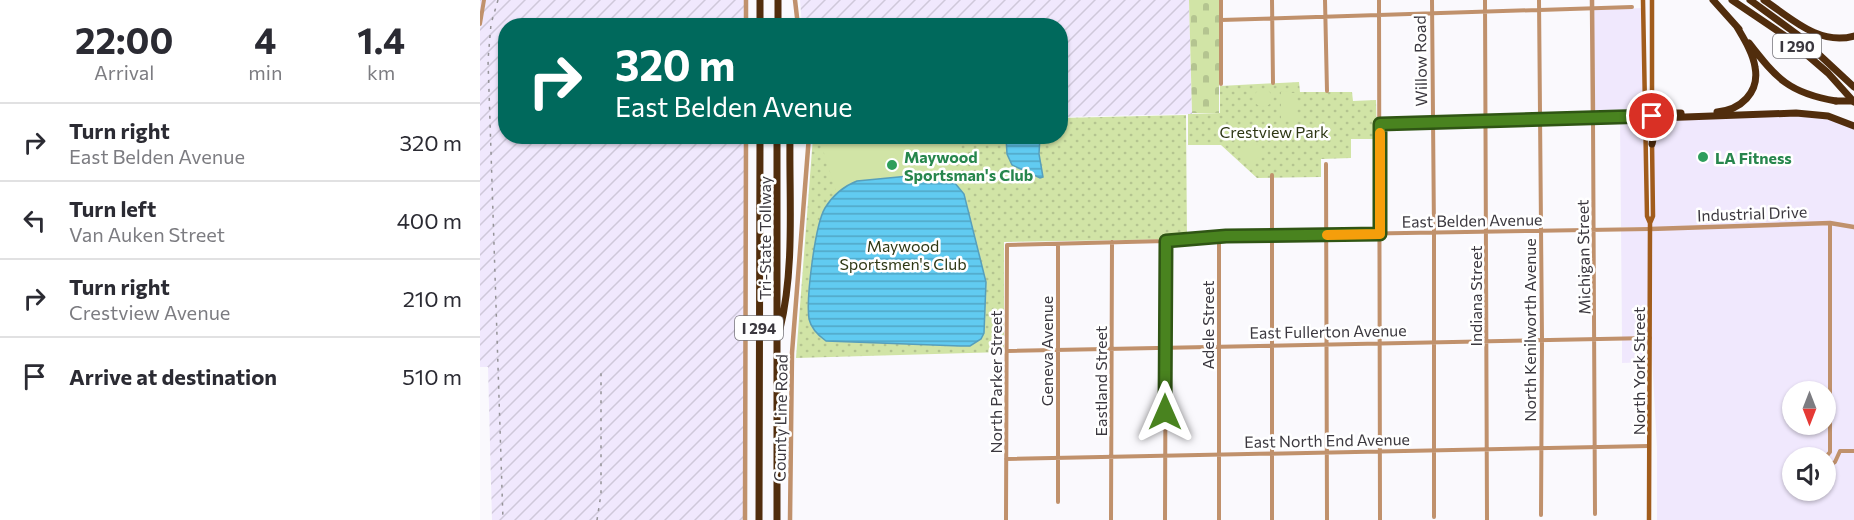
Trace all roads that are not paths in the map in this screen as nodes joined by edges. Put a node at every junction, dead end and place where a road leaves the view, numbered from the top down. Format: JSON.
{"nodes":[{"id":1,"x":484,"y":0,"type":"edge"},
{"id":2,"x":746,"y":0,"type":"edge"},
{"id":3,"x":760,"y":0,"type":"edge"},
{"id":4,"x":778,"y":0,"type":"edge"},
{"id":5,"x":795,"y":0,"type":"edge"},
{"id":6,"x":1221,"y":0,"type":"edge"},
{"id":7,"x":1272,"y":0,"type":"edge"},
{"id":8,"x":1325,"y":0,"type":"edge"},
{"id":9,"x":1379,"y":0,"type":"edge"},
{"id":10,"x":1431,"y":0,"type":"edge"},
{"id":11,"x":1485,"y":0,"type":"edge"},
{"id":12,"x":1539,"y":0,"type":"edge"},
{"id":13,"x":1592,"y":0,"type":"edge"},
{"id":14,"x":1643,"y":0,"type":"edge"},
{"id":15,"x":1652,"y":0,"type":"edge"},
{"id":16,"x":1713,"y":0,"type":"edge"},
{"id":17,"x":1732,"y":0,"type":"edge"},
{"id":18,"x":1750,"y":0,"type":"edge"},
{"id":19,"x":1764,"y":0,"type":"edge"},
{"id":20,"x":1632,"y":7,"type":"dead end"},
{"id":21,"x":1592,"y":9,"type":"junction"},
{"id":22,"x":1539,"y":11,"type":"junction"},
{"id":23,"x":1485,"y":12,"type":"junction"},
{"id":24,"x":1432,"y":14,"type":"junction"},
{"id":25,"x":1379,"y":15,"type":"junction"},
{"id":26,"x":1325,"y":17,"type":"junction"},
{"id":27,"x":746,"y":18,"type":"edge"},
{"id":28,"x":760,"y":18,"type":"edge"},
{"id":29,"x":778,"y":18,"type":"edge"},
{"id":30,"x":797,"y":18,"type":"edge"},
{"id":31,"x":1272,"y":19,"type":"junction"},
{"id":32,"x":1221,"y":20,"type":"junction"},
{"id":33,"x":480,"y":24,"type":"edge"},
{"id":34,"x":1737,"y":27,"type":"junction"},
{"id":35,"x":1854,"y":36,"type":"edge"},
{"id":36,"x":1273,"y":83,"type":"dead end"},
{"id":37,"x":1221,"y":84,"type":"dead end"},
{"id":38,"x":1854,"y":87,"type":"edge"},
{"id":39,"x":1327,"y":91,"type":"dead end"},
{"id":40,"x":1854,"y":101,"type":"edge"},
{"id":41,"x":1651,"y":103,"type":"junction"},
{"id":42,"x":1651,"y":116,"type":"junction"},
{"id":43,"x":1664,"y":116,"type":"junction"},
{"id":44,"x":1593,"y":119,"type":"junction"},
{"id":45,"x":1540,"y":120,"type":"junction"},
{"id":46,"x":1485,"y":121,"type":"junction"},
{"id":47,"x":1433,"y":123,"type":"junction"},
{"id":48,"x":1380,"y":124,"type":"junction"},
{"id":49,"x":1854,"y":126,"type":"edge"},
{"id":50,"x":746,"y":144,"type":"edge"},
{"id":51,"x":759,"y":144,"type":"edge"},
{"id":52,"x":777,"y":144,"type":"edge"},
{"id":53,"x":790,"y":144,"type":"edge"},
{"id":54,"x":808,"y":144,"type":"edge"},
{"id":55,"x":1652,"y":144,"type":"junction"},
{"id":56,"x":1326,"y":164,"type":"dead end"},
{"id":57,"x":1272,"y":175,"type":"dead end"},
{"id":58,"x":1830,"y":223,"type":"junction"},
{"id":59,"x":1650,"y":226,"type":"junction"},
{"id":60,"x":1854,"y":226,"type":"edge"},
{"id":61,"x":1595,"y":229,"type":"junction"},
{"id":62,"x":1541,"y":230,"type":"junction"},
{"id":63,"x":1486,"y":231,"type":"junction"},
{"id":64,"x":1434,"y":232,"type":"junction"},
{"id":65,"x":1380,"y":234,"type":"junction"},
{"id":66,"x":1326,"y":235,"type":"junction"},
{"id":67,"x":1272,"y":236,"type":"junction"},
{"id":68,"x":1219,"y":238,"type":"junction"},
{"id":69,"x":1166,"y":241,"type":"junction"},
{"id":70,"x":1112,"y":242,"type":"junction"},
{"id":71,"x":1058,"y":244,"type":"junction"},
{"id":72,"x":1007,"y":245,"type":"joint"},
{"id":73,"x":1650,"y":338,"type":"junction"},
{"id":74,"x":1542,"y":339,"type":"junction"},
{"id":75,"x":1596,"y":339,"type":"junction"},
{"id":76,"x":778,"y":340,"type":"junction"},
{"id":77,"x":1487,"y":340,"type":"junction"},
{"id":78,"x":1435,"y":341,"type":"junction"},
{"id":79,"x":1380,"y":342,"type":"junction"},
{"id":80,"x":1326,"y":343,"type":"junction"},
{"id":81,"x":1272,"y":344,"type":"junction"},
{"id":82,"x":1219,"y":346,"type":"junction"},
{"id":83,"x":1166,"y":347,"type":"junction"},
{"id":84,"x":1112,"y":348,"type":"junction"},
{"id":85,"x":1058,"y":350,"type":"junction"},
{"id":86,"x":1007,"y":351,"type":"junction"},
{"id":87,"x":1649,"y":446,"type":"junction"},
{"id":88,"x":1541,"y":447,"type":"junction"},
{"id":89,"x":1596,"y":447,"type":"junction"},
{"id":90,"x":1830,"y":447,"type":"edge"},
{"id":91,"x":1488,"y":448,"type":"junction"},
{"id":92,"x":1434,"y":449,"type":"junction"},
{"id":93,"x":1380,"y":451,"type":"junction"},
{"id":94,"x":1854,"y":451,"type":"edge"},
{"id":95,"x":1326,"y":452,"type":"junction"},
{"id":96,"x":1273,"y":453,"type":"junction"},
{"id":97,"x":1219,"y":454,"type":"junction"},
{"id":98,"x":1165,"y":455,"type":"junction"},
{"id":99,"x":1112,"y":456,"type":"junction"},
{"id":100,"x":1058,"y":458,"type":"junction"},
{"id":101,"x":1006,"y":459,"type":"junction"},
{"id":102,"x":1836,"y":460,"type":"edge"},
{"id":103,"x":1058,"y":502,"type":"dead end"},
{"id":104,"x":1595,"y":514,"type":"dead end"},
{"id":105,"x":1541,"y":515,"type":"dead end"},
{"id":106,"x":1434,"y":518,"type":"dead end"},
{"id":107,"x":745,"y":520,"type":"edge"},
{"id":108,"x":759,"y":520,"type":"edge"},
{"id":109,"x":777,"y":520,"type":"edge"},
{"id":110,"x":790,"y":520,"type":"edge"},
{"id":111,"x":1006,"y":520,"type":"edge"},
{"id":112,"x":1111,"y":520,"type":"edge"},
{"id":113,"x":1165,"y":520,"type":"edge"},
{"id":114,"x":1219,"y":520,"type":"edge"},
{"id":115,"x":1272,"y":520,"type":"edge"},
{"id":116,"x":1327,"y":520,"type":"edge"},
{"id":117,"x":1380,"y":520,"type":"edge"},
{"id":118,"x":1487,"y":520,"type":"edge"},
{"id":119,"x":1649,"y":520,"type":"edge"}],
"edges":[{"from":1,"to":33,"type":"street"},
{"from":2,"to":27,"type":"street"},
{"from":3,"to":28,"type":"highway"},
{"from":4,"to":29,"type":"highway"},
{"from":5,"to":30,"type":"street"},
{"from":6,"to":32,"type":"street"},
{"from":7,"to":31,"type":"street"},
{"from":8,"to":26,"type":"street"},
{"from":9,"to":25,"type":"street"},
{"from":10,"to":24,"type":"street","name":"Willow Road"},
{"from":11,"to":23,"type":"street","name":"Indiana Street"},
{"from":12,"to":22,"type":"street","name":"North Kenilworth Avenue"},
{"from":13,"to":21,"type":"street","name":"Michigan Street"},
{"from":14,"to":42,"type":"main road","name":"North York Street"},
{"from":15,"to":41,"type":"main road","name":"North York Street"},
{"from":16,"to":34,"type":"highway"},
{"from":17,"to":40,"type":"highway","number":"I 290"},
{"from":18,"to":38,"type":"highway","number":"I 290"},
{"from":19,"to":35,"type":"highway"},
{"from":20,"to":21,"type":"street"},
{"from":21,"to":22,"type":"street"},
{"from":21,"to":44,"type":"street","name":"Michigan Street"},
{"from":22,"to":23,"type":"street"},
{"from":22,"to":45,"type":"street","name":"North Kenilworth Avenue"},
{"from":23,"to":24,"type":"street"},
{"from":23,"to":46,"type":"street","name":"Indiana Street"},
{"from":24,"to":25,"type":"street"},
{"from":24,"to":47,"type":"street","name":"Willow Road"},
{"from":25,"to":26,"type":"street"},
{"from":25,"to":48,"type":"street"},
{"from":26,"to":31,"type":"street"},
{"from":26,"to":39,"type":"street"},
{"from":31,"to":32,"type":"street"},
{"from":31,"to":36,"type":"street"},
{"from":32,"to":37,"type":"street"},
{"from":34,"to":40,"type":"highway","bridge":true},
{"from":34,"to":43,"type":"highway"},
{"from":41,"to":42,"type":"main road","name":"North York Street"},
{"from":41,"to":43,"type":"highway"},
{"from":42,"to":43,"type":"highway"},
{"from":42,"to":44,"type":"street"},
{"from":42,"to":55,"type":"main road","name":"North York Street"},
{"from":42,"to":59,"type":"main road","name":"North York Street"},
{"from":43,"to":49,"type":"highway"},
{"from":43,"to":55,"type":"highway"},
{"from":44,"to":45,"type":"street"},
{"from":44,"to":61,"type":"street","name":"Michigan Street"},
{"from":45,"to":46,"type":"street"},
{"from":45,"to":62,"type":"street","name":"North Kenilworth Avenue"},
{"from":46,"to":47,"type":"street"},
{"from":46,"to":63,"type":"street","name":"Indiana Street"},
{"from":47,"to":48,"type":"street"},
{"from":47,"to":64,"type":"street","name":"Willow Road"},
{"from":48,"to":65,"type":"street"},
{"from":50,"to":107,"type":"street"},
{"from":51,"to":108,"type":"highway","name":"Tri-State Tollway","number":"I 294"},
{"from":52,"to":76,"type":"highway","name":"Tri-State Tollway","number":"I 294"},
{"from":53,"to":76,"type":"highway"},
{"from":54,"to":110,"type":"street","name":"County Line Road"},
{"from":55,"to":59,"type":"main road","name":"North York Street"},
{"from":56,"to":66,"type":"street"},
{"from":57,"to":67,"type":"street"},
{"from":58,"to":59,"type":"street","name":"Industrial Drive"},
{"from":58,"to":60,"type":"street","name":"Industrial Drive"},
{"from":58,"to":90,"type":"street"},
{"from":59,"to":61,"type":"street","name":"East Belden Avenue"},
{"from":59,"to":73,"type":"main road","name":"North York Street"},
{"from":61,"to":62,"type":"street","name":"East Belden Avenue"},
{"from":61,"to":75,"type":"street","name":"Michigan Street"},
{"from":62,"to":63,"type":"street","name":"East Belden Avenue"},
{"from":62,"to":74,"type":"street","name":"North Kenilworth Avenue"},
{"from":63,"to":64,"type":"street","name":"East Belden Avenue"},
{"from":63,"to":77,"type":"street","name":"Indiana Street"},
{"from":64,"to":65,"type":"street","name":"East Belden Avenue"},
{"from":64,"to":78,"type":"street","name":"Willow Road"},
{"from":65,"to":66,"type":"street","name":"East Belden Avenue"},
{"from":65,"to":79,"type":"street"},
{"from":66,"to":67,"type":"street","name":"East Belden Avenue"},
{"from":66,"to":80,"type":"street"},
{"from":67,"to":68,"type":"street","name":"East Belden Avenue"},
{"from":67,"to":81,"type":"street"},
{"from":68,"to":69,"type":"street","name":"East Belden Avenue"},
{"from":68,"to":82,"type":"street","name":"Adele Street"},
{"from":69,"to":70,"type":"street","name":"East Belden Avenue"},
{"from":69,"to":83,"type":"street"},
{"from":70,"to":71,"type":"street","name":"East Belden Avenue"},
{"from":70,"to":84,"type":"street","name":"Eastland Street"},
{"from":71,"to":72,"type":"street","name":"East Belden Avenue"},
{"from":71,"to":85,"type":"street","name":"Geneva Avenue"},
{"from":72,"to":86,"type":"street","name":"North Parker Street"},
{"from":73,"to":75,"type":"street","name":"East Fullerton Avenue"},
{"from":73,"to":87,"type":"main road","name":"North York Street"},
{"from":74,"to":75,"type":"street","name":"East Fullerton Avenue"},
{"from":74,"to":77,"type":"street","name":"East Fullerton Avenue"},
{"from":74,"to":88,"type":"street","name":"North Kenilworth Avenue"},
{"from":75,"to":89,"type":"street","name":"Michigan Street"},
{"from":76,"to":109,"type":"highway","name":"Tri-State Tollway","number":"I 294"},
{"from":77,"to":78,"type":"street","name":"East Fullerton Avenue"},
{"from":77,"to":91,"type":"street","name":"Indiana Street"},
{"from":78,"to":79,"type":"street","name":"East Fullerton Avenue"},
{"from":78,"to":92,"type":"street","name":"Willow Road"},
{"from":79,"to":80,"type":"street","name":"East Fullerton Avenue"},
{"from":79,"to":93,"type":"street"},
{"from":80,"to":81,"type":"street","name":"East Fullerton Avenue"},
{"from":80,"to":95,"type":"street"},
{"from":81,"to":82,"type":"street","name":"East Fullerton Avenue"},
{"from":81,"to":96,"type":"street"},
{"from":82,"to":83,"type":"street","name":"East Fullerton Avenue"},
{"from":82,"to":97,"type":"street","name":"Adele Street"},
{"from":83,"to":84,"type":"street","name":"East Fullerton Avenue"},
{"from":83,"to":98,"type":"street"},
{"from":84,"to":85,"type":"street","name":"East Fullerton Avenue"},
{"from":84,"to":99,"type":"street","name":"Eastland Street"},
{"from":85,"to":86,"type":"street","name":"East Fullerton Avenue"},
{"from":85,"to":100,"type":"street","name":"Geneva Avenue"},
{"from":86,"to":101,"type":"street","name":"North Parker Street"},
{"from":87,"to":89,"type":"street","name":"East North End Avenue"},
{"from":87,"to":119,"type":"main road","name":"North York Street"},
{"from":88,"to":89,"type":"street","name":"East North End Avenue"},
{"from":88,"to":91,"type":"street","name":"East North End Avenue"},
{"from":88,"to":105,"type":"street","name":"North Kenilworth Avenue"},
{"from":89,"to":104,"type":"street","name":"Michigan Street"},
{"from":91,"to":92,"type":"street","name":"East North End Avenue"},
{"from":91,"to":118,"type":"street","name":"Indiana Street"},
{"from":92,"to":93,"type":"street","name":"East North End Avenue"},
{"from":92,"to":106,"type":"street","name":"Willow Road"},
{"from":93,"to":95,"type":"street","name":"East North End Avenue"},
{"from":93,"to":117,"type":"street"},
{"from":94,"to":102,"type":"street"},
{"from":95,"to":96,"type":"street","name":"East North End Avenue"},
{"from":95,"to":116,"type":"street"},
{"from":96,"to":97,"type":"street","name":"East North End Avenue"},
{"from":96,"to":115,"type":"street"},
{"from":97,"to":98,"type":"street","name":"East North End Avenue"},
{"from":97,"to":114,"type":"street","name":"Adele Street"},
{"from":98,"to":99,"type":"street","name":"East North End Avenue"},
{"from":98,"to":113,"type":"street"},
{"from":99,"to":100,"type":"street","name":"East North End Avenue"},
{"from":99,"to":112,"type":"street","name":"Eastland Street"},
{"from":100,"to":101,"type":"street","name":"East North End Avenue"},
{"from":100,"to":103,"type":"street","name":"Geneva Avenue"},
{"from":101,"to":111,"type":"street","name":"North Parker Street"}]}
